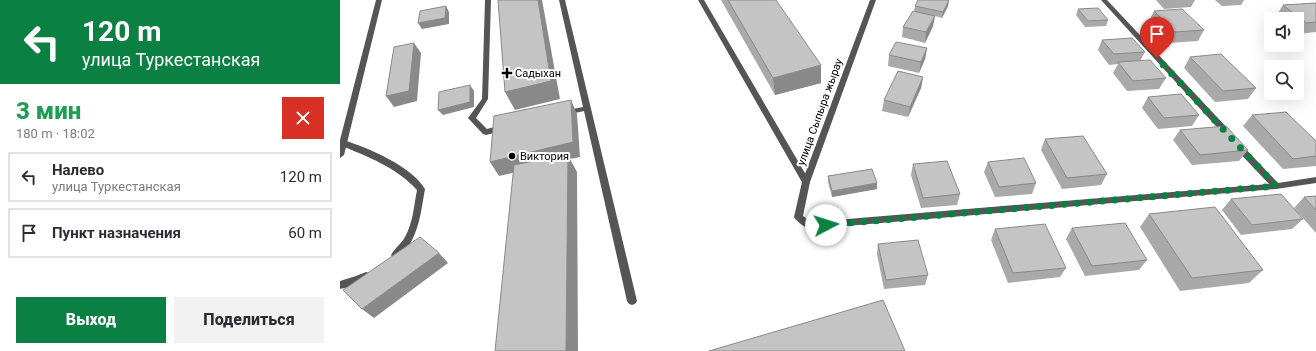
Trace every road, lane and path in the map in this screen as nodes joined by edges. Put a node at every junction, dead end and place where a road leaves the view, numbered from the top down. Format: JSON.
{"nodes":[{"id":1,"x":379,"y":0,"type":"edge"},
{"id":2,"x":488,"y":0,"type":"edge"},
{"id":3,"x":562,"y":0,"type":"edge"},
{"id":4,"x":701,"y":0,"type":"edge"},
{"id":5,"x":873,"y":0,"type":"edge"},
{"id":6,"x":1104,"y":0,"type":"edge"},
{"id":7,"x":587,"y":108,"type":"junction"},
{"id":8,"x":558,"y":115,"type":"edge"},
{"id":9,"x":507,"y":127,"type":"edge"},
{"id":10,"x":343,"y":143,"type":"junction"},
{"id":11,"x":340,"y":154,"type":"edge"},
{"id":12,"x":1316,"y":180,"type":"edge"},
{"id":13,"x":806,"y":182,"type":"junction"},
{"id":14,"x":1276,"y":186,"type":"junction"},
{"id":15,"x":391,"y":260,"type":"edge"},
{"id":16,"x":372,"y":273,"type":"edge"},
{"id":17,"x":340,"y":285,"type":"edge"},
{"id":18,"x":632,"y":301,"type":"dead end"}],
"edges":[{"from":1,"to":10,"type":"street"},
{"from":2,"to":9,"type":"street"},
{"from":3,"to":7,"type":"street"},
{"from":4,"to":13,"type":"street"},
{"from":5,"to":13,"type":"street","name":"улица Сыпыра жырау"},
{"from":6,"to":14,"type":"street"},
{"from":7,"to":8,"type":"street"},
{"from":7,"to":18,"type":"street"},
{"from":10,"to":11,"type":"street"},
{"from":10,"to":15,"type":"street"},
{"from":12,"to":14,"type":"street"},
{"from":13,"to":14,"type":"street","name":"улица Сыпыра жырау"},
{"from":16,"to":17,"type":"street"}]}
